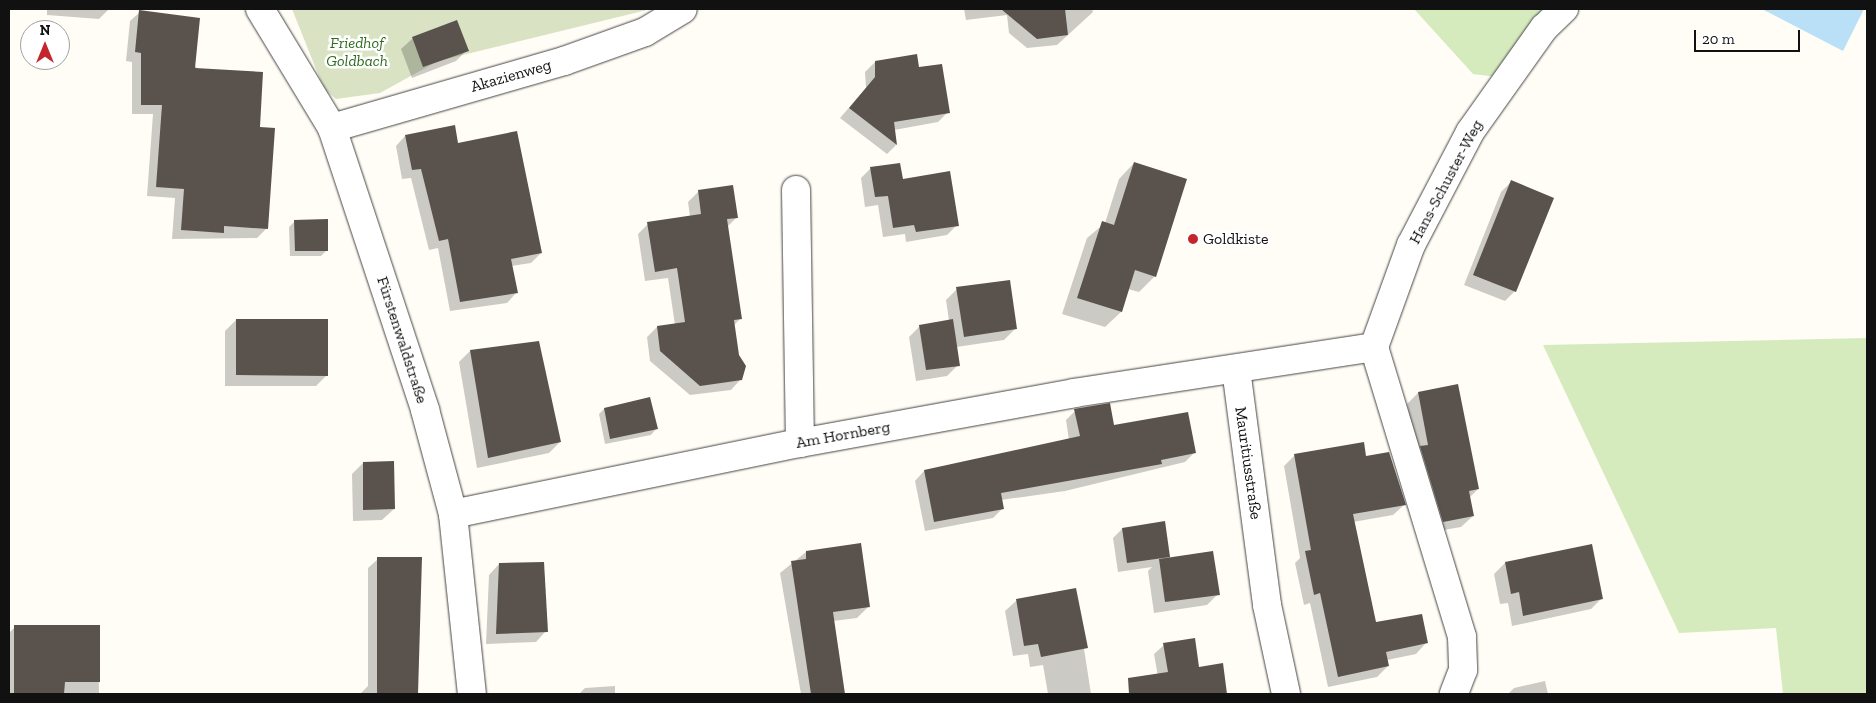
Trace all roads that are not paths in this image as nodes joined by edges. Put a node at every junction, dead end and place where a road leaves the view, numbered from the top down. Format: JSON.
{"nodes":[{"id":1,"x":260,"y":9,"type":"edge"},
{"id":2,"x":683,"y":9,"type":"edge"},
{"id":3,"x":1564,"y":9,"type":"edge"},
{"id":4,"x":332,"y":128,"type":"junction"},
{"id":5,"x":796,"y":190,"type":"dead end"},
{"id":6,"x":1374,"y":347,"type":"junction"},
{"id":7,"x":1236,"y":369,"type":"junction"},
{"id":8,"x":800,"y":442,"type":"junction"},
{"id":9,"x":453,"y":514,"type":"junction"},
{"id":10,"x":472,"y":694,"type":"edge"},
{"id":11,"x":1286,"y":694,"type":"edge"},
{"id":12,"x":1454,"y":694,"type":"edge"}],
"edges":[{"from":1,"to":4,"type":"street","name":"Fürstenwaldstraße"},
{"from":2,"to":4,"type":"street","name":"Akazienweg"},
{"from":3,"to":6,"type":"street","name":"Hans-Schuster-Weg"},
{"from":4,"to":9,"type":"street","name":"Fürstenwaldstraße"},
{"from":5,"to":8,"type":"street"},
{"from":6,"to":7,"type":"street"},
{"from":6,"to":12,"type":"street"},
{"from":7,"to":8,"type":"street","name":"Am Hornberg"},
{"from":7,"to":11,"type":"street","name":"Mauritiusstraße"},
{"from":8,"to":9,"type":"street","name":"Am Hornberg"},
{"from":9,"to":10,"type":"street","name":"Fürstenwaldstraße"}]}
